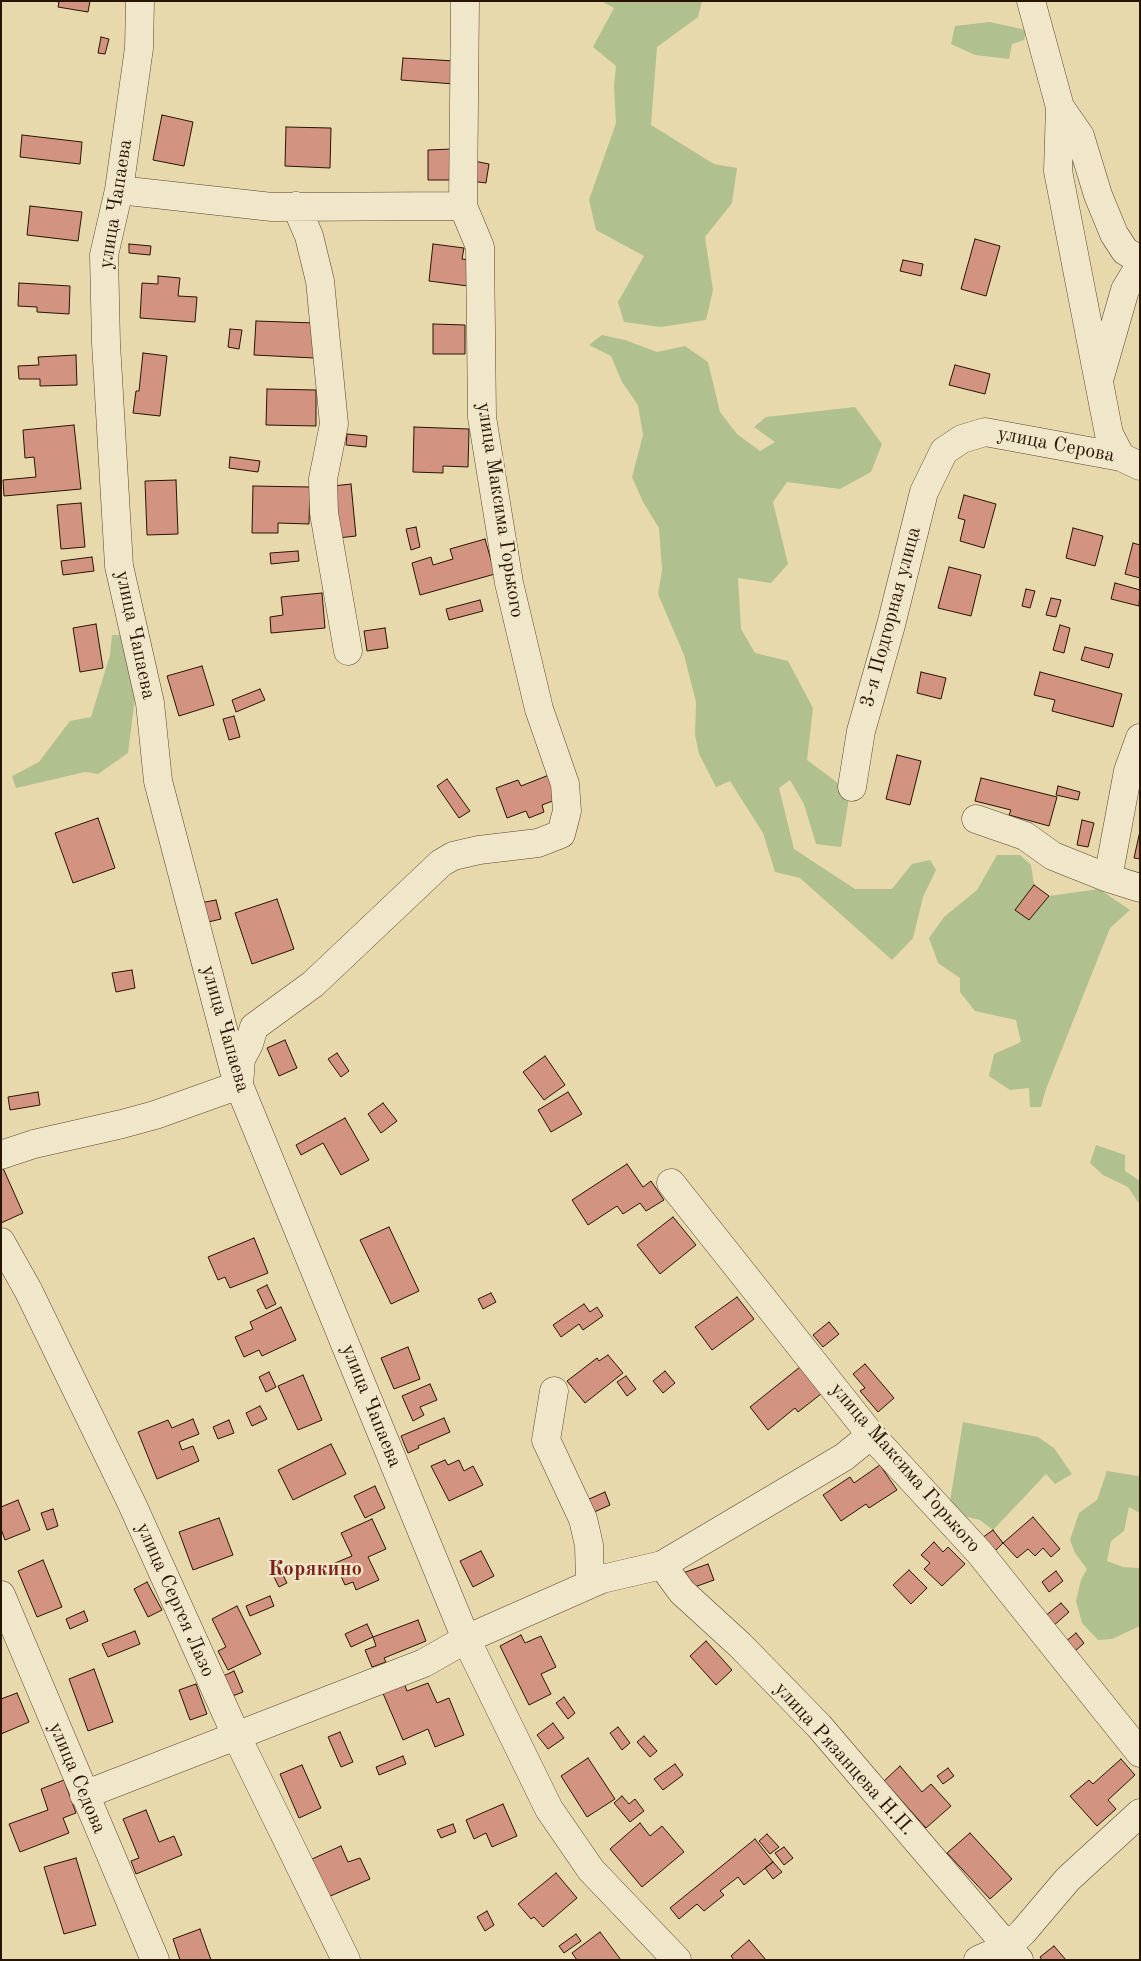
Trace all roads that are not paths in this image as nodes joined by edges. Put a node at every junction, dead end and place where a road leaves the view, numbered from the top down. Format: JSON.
{"nodes":[{"id":1,"x":140,"y":1,"type":"edge"},
{"id":2,"x":465,"y":1,"type":"edge"},
{"id":3,"x":1031,"y":1,"type":"edge"},
{"id":4,"x":1060,"y":107,"type":"junction"},
{"id":5,"x":119,"y":190,"type":"junction"},
{"id":6,"x":296,"y":206,"type":"junction"},
{"id":7,"x":463,"y":206,"type":"junction"},
{"id":8,"x":1140,"y":260,"type":"edge"},
{"id":9,"x":1140,"y":273,"type":"edge"},
{"id":10,"x":1099,"y":381,"type":"junction"},
{"id":11,"x":944,"y":451,"type":"joint"},
{"id":12,"x":1130,"y":462,"type":"edge"},
{"id":13,"x":348,"y":651,"type":"dead end"},
{"id":14,"x":1140,"y":738,"type":"edge"},
{"id":15,"x":852,"y":787,"type":"dead end"},
{"id":16,"x":976,"y":819,"type":"dead end"},
{"id":17,"x":1108,"y":878,"type":"junction"},
{"id":18,"x":1140,"y":888,"type":"edge"},
{"id":19,"x":239,"y":1085,"type":"junction"},
{"id":20,"x":1,"y":1155,"type":"edge"},
{"id":21,"x":671,"y":1183,"type":"dead end"},
{"id":22,"x":1,"y":1242,"type":"edge"},
{"id":23,"x":554,"y":1391,"type":"dead end"},
{"id":24,"x":871,"y":1436,"type":"junction"},
{"id":25,"x":662,"y":1565,"type":"junction"},
{"id":26,"x":590,"y":1584,"type":"junction"},
{"id":27,"x":1,"y":1595,"type":"edge"},
{"id":28,"x":466,"y":1639,"type":"junction"},
{"id":29,"x":236,"y":1735,"type":"junction"},
{"id":30,"x":1140,"y":1753,"type":"edge"},
{"id":31,"x":84,"y":1795,"type":"junction"},
{"id":32,"x":1140,"y":1813,"type":"edge"},
{"id":33,"x":1013,"y":1953,"type":"edge"},
{"id":34,"x":155,"y":1960,"type":"edge"},
{"id":35,"x":346,"y":1960,"type":"edge"},
{"id":36,"x":677,"y":1960,"type":"edge"},
{"id":37,"x":978,"y":1960,"type":"edge"}],
"edges":[{"from":1,"to":5,"type":"street","name":"улица Чапаева"},
{"from":2,"to":7,"type":"street","name":"улица Максима Горького"},
{"from":3,"to":4,"type":"street"},
{"from":4,"to":8,"type":"street"},
{"from":4,"to":10,"type":"street"},
{"from":5,"to":6,"type":"street"},
{"from":5,"to":19,"type":"street","name":"улица Чапаева"},
{"from":6,"to":7,"type":"street"},
{"from":6,"to":13,"type":"street"},
{"from":7,"to":19,"type":"street","name":"улица Максима Горького"},
{"from":9,"to":10,"type":"street"},
{"from":10,"to":12,"type":"street"},
{"from":11,"to":12,"type":"street","name":"улица Серова"},
{"from":11,"to":15,"type":"street","name":"3-я Подгорная улица"},
{"from":14,"to":17,"type":"street"},
{"from":16,"to":17,"type":"street"},
{"from":17,"to":18,"type":"street"},
{"from":19,"to":20,"type":"street"},
{"from":19,"to":28,"type":"street","name":"улица Чапаева"},
{"from":21,"to":24,"type":"street","name":"улица Максима Горького"},
{"from":22,"to":29,"type":"street","name":"улица Сергея Лазо"},
{"from":23,"to":26,"type":"street"},
{"from":24,"to":25,"type":"street"},
{"from":24,"to":30,"type":"street","name":"улица Максима Горького"},
{"from":25,"to":26,"type":"street"},
{"from":25,"to":33,"type":"street","name":"улица Рязанцева Н.П."},
{"from":26,"to":28,"type":"street"},
{"from":27,"to":31,"type":"street","name":"улица Седова"},
{"from":28,"to":29,"type":"street"},
{"from":28,"to":36,"type":"street","name":"улица Чапаева"},
{"from":29,"to":31,"type":"street"},
{"from":29,"to":35,"type":"street","name":"улица Сергея Лазо"},
{"from":31,"to":34,"type":"street","name":"улица Седова"},
{"from":32,"to":33,"type":"street"},
{"from":33,"to":37,"type":"street"}]}
